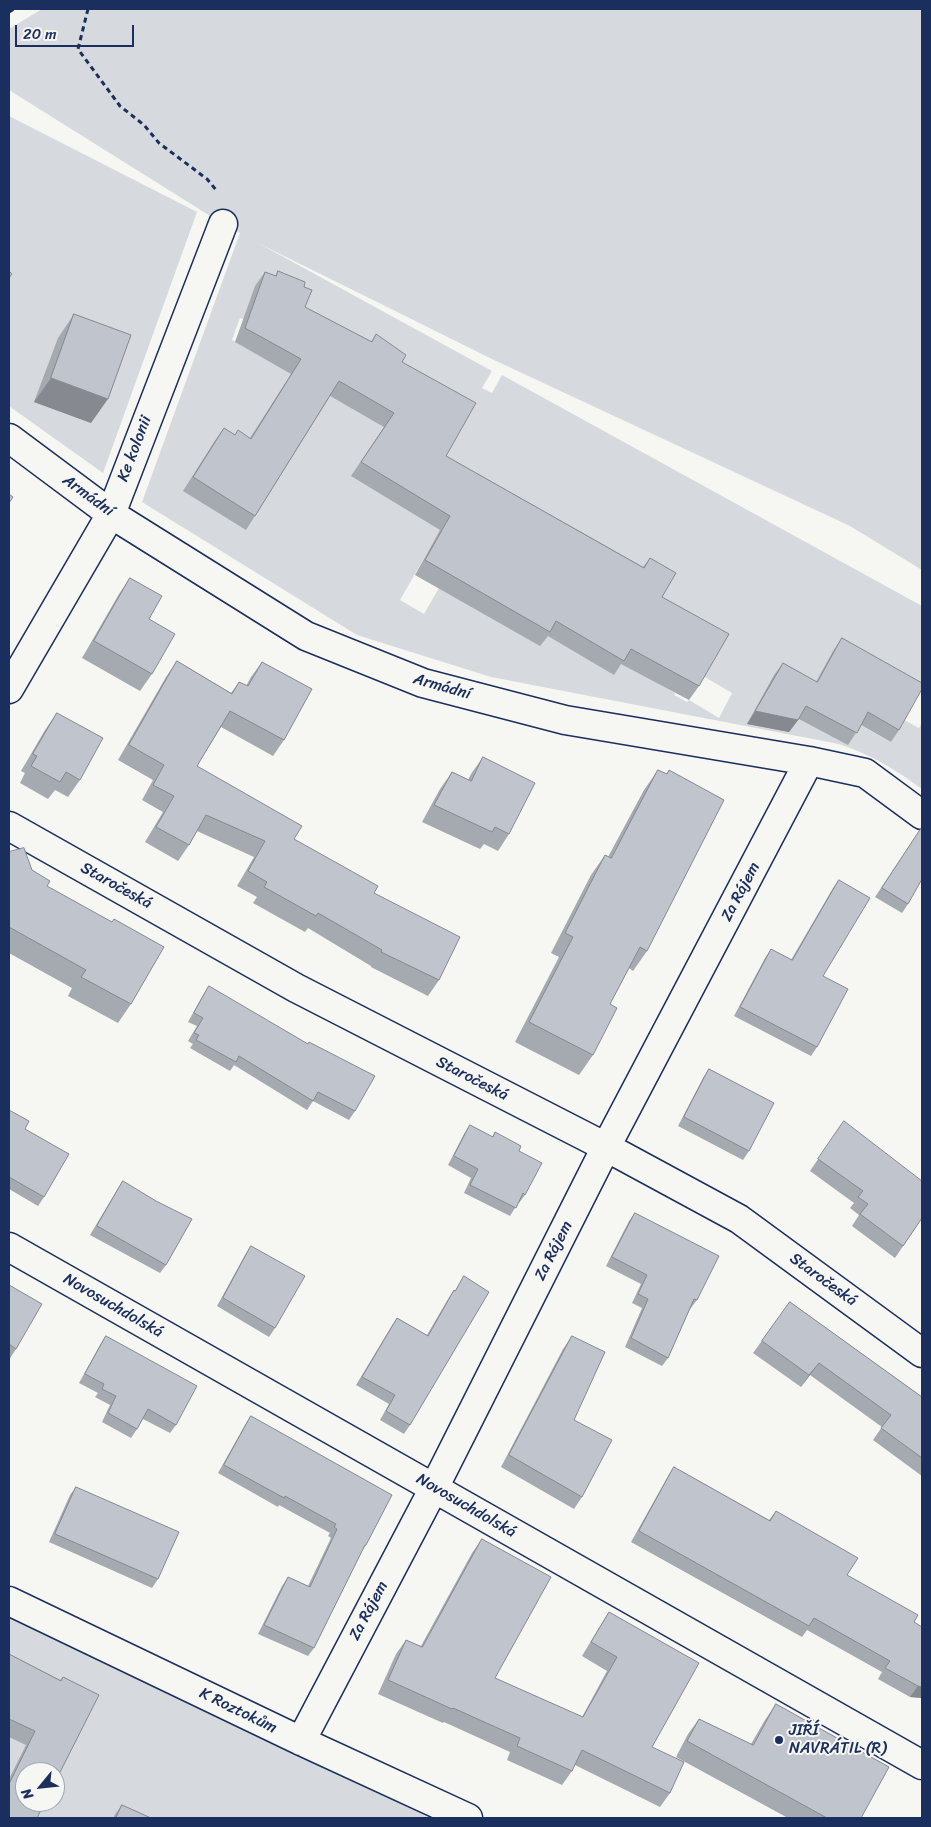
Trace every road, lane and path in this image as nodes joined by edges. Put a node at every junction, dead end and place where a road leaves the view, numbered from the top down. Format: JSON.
{"nodes":[{"id":1,"x":14,"y":9,"type":"edge"},
{"id":2,"x":88,"y":9,"type":"edge"},
{"id":3,"x":9,"y":12,"type":"edge"},
{"id":4,"x":223,"y":224,"type":"joint"},
{"id":5,"x":9,"y":438,"type":"edge"},
{"id":6,"x":111,"y":514,"type":"junction"},
{"id":7,"x":9,"y":689,"type":"edge"},
{"id":8,"x":809,"y":761,"type":"junction"},
{"id":9,"x":922,"y":816,"type":"edge"},
{"id":10,"x":9,"y":826,"type":"edge"},
{"id":11,"x":606,"y":1147,"type":"junction"},
{"id":12,"x":9,"y":1247,"type":"edge"},
{"id":13,"x":922,"y":1353,"type":"edge"},
{"id":14,"x":434,"y":1488,"type":"junction"},
{"id":15,"x":9,"y":1602,"type":"edge"},
{"id":16,"x":301,"y":1741,"type":"junction"},
{"id":17,"x":922,"y":1765,"type":"edge"},
{"id":18,"x":468,"y":1818,"type":"edge"}],
"edges":[{"from":1,"to":3,"type":"path"},
{"from":2,"to":4,"type":"path"},
{"from":4,"to":6,"type":"street","name":"Ke kolonii"},
{"from":5,"to":6,"type":"street","name":"Armádní"},
{"from":6,"to":7,"type":"street","name":"Ke kolonii"},
{"from":6,"to":8,"type":"street","name":"Armádní"},
{"from":8,"to":9,"type":"street","name":"Armádní"},
{"from":8,"to":11,"type":"street","name":"Za Rájem"},
{"from":10,"to":11,"type":"street","name":"Staročeská"},
{"from":11,"to":13,"type":"street","name":"Staročeská"},
{"from":11,"to":14,"type":"street","name":"Za Rájem"},
{"from":12,"to":14,"type":"street","name":"Novosuchdolská"},
{"from":14,"to":16,"type":"street","name":"Za Rájem"},
{"from":14,"to":17,"type":"street","name":"Novosuchdolská"},
{"from":15,"to":16,"type":"street","name":"K Roztokům"},
{"from":16,"to":18,"type":"street","name":"K Roztokům"}]}
